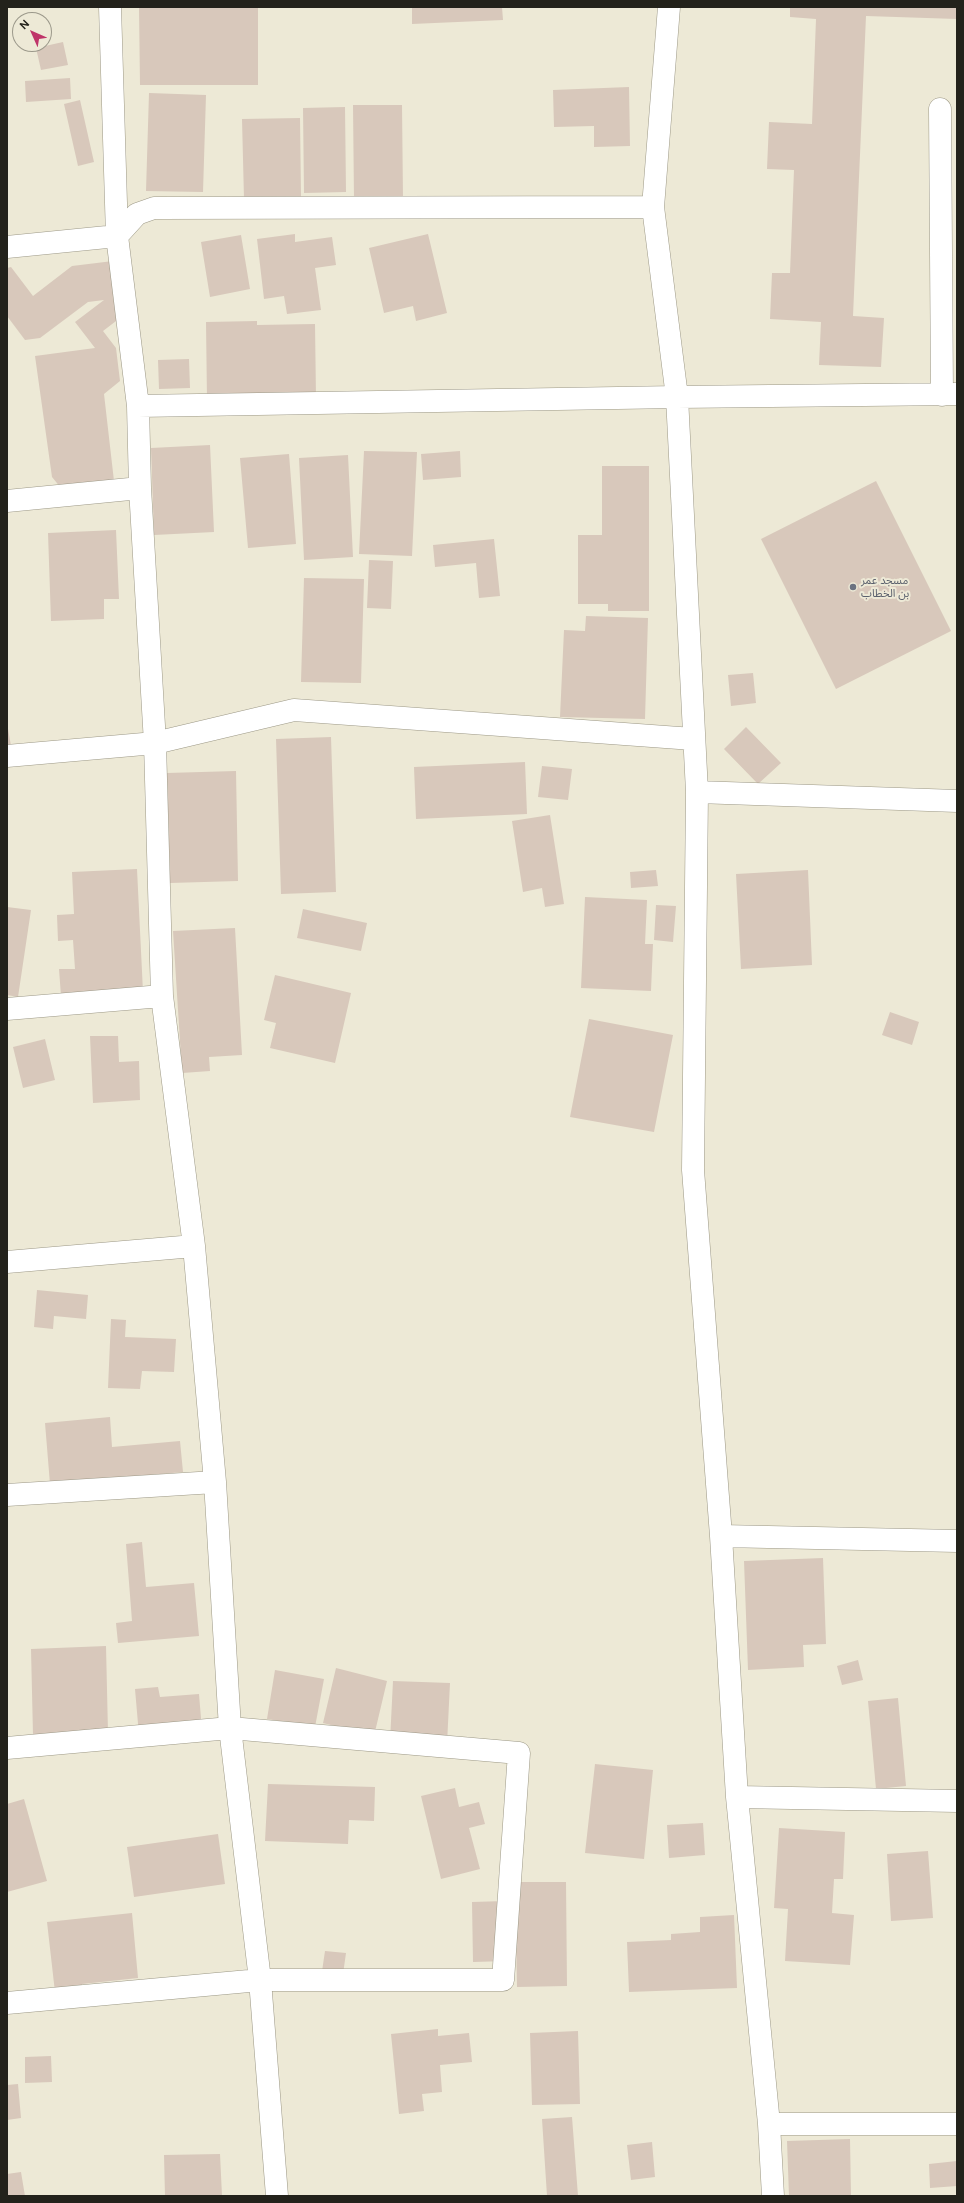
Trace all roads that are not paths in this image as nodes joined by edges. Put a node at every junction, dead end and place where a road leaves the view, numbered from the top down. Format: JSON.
{"nodes":[{"id":1,"x":110,"y":7,"type":"edge"},
{"id":2,"x":669,"y":7,"type":"edge"},
{"id":3,"x":940,"y":110,"type":"dead end"},
{"id":4,"x":653,"y":207,"type":"junction"},
{"id":5,"x":117,"y":236,"type":"junction"},
{"id":6,"x":7,"y":247,"type":"edge"},
{"id":7,"x":950,"y":395,"type":"edge"},
{"id":8,"x":677,"y":397,"type":"junction"},
{"id":9,"x":138,"y":406,"type":"junction"},
{"id":10,"x":140,"y":488,"type":"junction"},
{"id":11,"x":7,"y":501,"type":"edge"},
{"id":12,"x":693,"y":739,"type":"junction"},
{"id":13,"x":155,"y":743,"type":"junction"},
{"id":14,"x":7,"y":756,"type":"edge"},
{"id":15,"x":697,"y":792,"type":"junction"},
{"id":16,"x":957,"y":801,"type":"edge"},
{"id":17,"x":162,"y":996,"type":"junction"},
{"id":18,"x":7,"y":1009,"type":"edge"},
{"id":19,"x":194,"y":1246,"type":"junction"},
{"id":20,"x":7,"y":1262,"type":"edge"},
{"id":21,"x":215,"y":1482,"type":"junction"},
{"id":22,"x":7,"y":1496,"type":"edge"},
{"id":23,"x":721,"y":1536,"type":"junction"},
{"id":24,"x":957,"y":1541,"type":"edge"},
{"id":25,"x":230,"y":1728,"type":"junction"},
{"id":26,"x":7,"y":1748,"type":"edge"},
{"id":27,"x":737,"y":1797,"type":"junction"},
{"id":28,"x":957,"y":1801,"type":"edge"},
{"id":29,"x":260,"y":1980,"type":"junction"},
{"id":30,"x":7,"y":2003,"type":"edge"},
{"id":31,"x":769,"y":2124,"type":"junction"},
{"id":32,"x":957,"y":2124,"type":"edge"},
{"id":33,"x":277,"y":2196,"type":"edge"},
{"id":34,"x":773,"y":2196,"type":"edge"}],
"edges":[{"from":1,"to":5,"type":"street"},
{"from":2,"to":4,"type":"street"},
{"from":3,"to":7,"type":"street"},
{"from":4,"to":5,"type":"street"},
{"from":4,"to":8,"type":"street"},
{"from":5,"to":6,"type":"street"},
{"from":5,"to":9,"type":"street"},
{"from":7,"to":8,"type":"street"},
{"from":8,"to":9,"type":"street"},
{"from":8,"to":12,"type":"street"},
{"from":9,"to":10,"type":"street"},
{"from":10,"to":11,"type":"street"},
{"from":10,"to":13,"type":"street"},
{"from":12,"to":13,"type":"street"},
{"from":12,"to":15,"type":"street"},
{"from":13,"to":14,"type":"street"},
{"from":13,"to":17,"type":"street"},
{"from":15,"to":16,"type":"street"},
{"from":15,"to":23,"type":"street"},
{"from":17,"to":18,"type":"street"},
{"from":17,"to":19,"type":"street"},
{"from":19,"to":20,"type":"street"},
{"from":19,"to":21,"type":"street"},
{"from":21,"to":22,"type":"street"},
{"from":21,"to":25,"type":"street"},
{"from":23,"to":24,"type":"street"},
{"from":23,"to":27,"type":"street"},
{"from":25,"to":26,"type":"street"},
{"from":25,"to":29,"type":"street"},
{"from":25,"to":29,"type":"street"},
{"from":27,"to":28,"type":"street"},
{"from":27,"to":31,"type":"street"},
{"from":29,"to":30,"type":"street"},
{"from":29,"to":33,"type":"street"},
{"from":31,"to":32,"type":"street"},
{"from":31,"to":34,"type":"street"}]}
